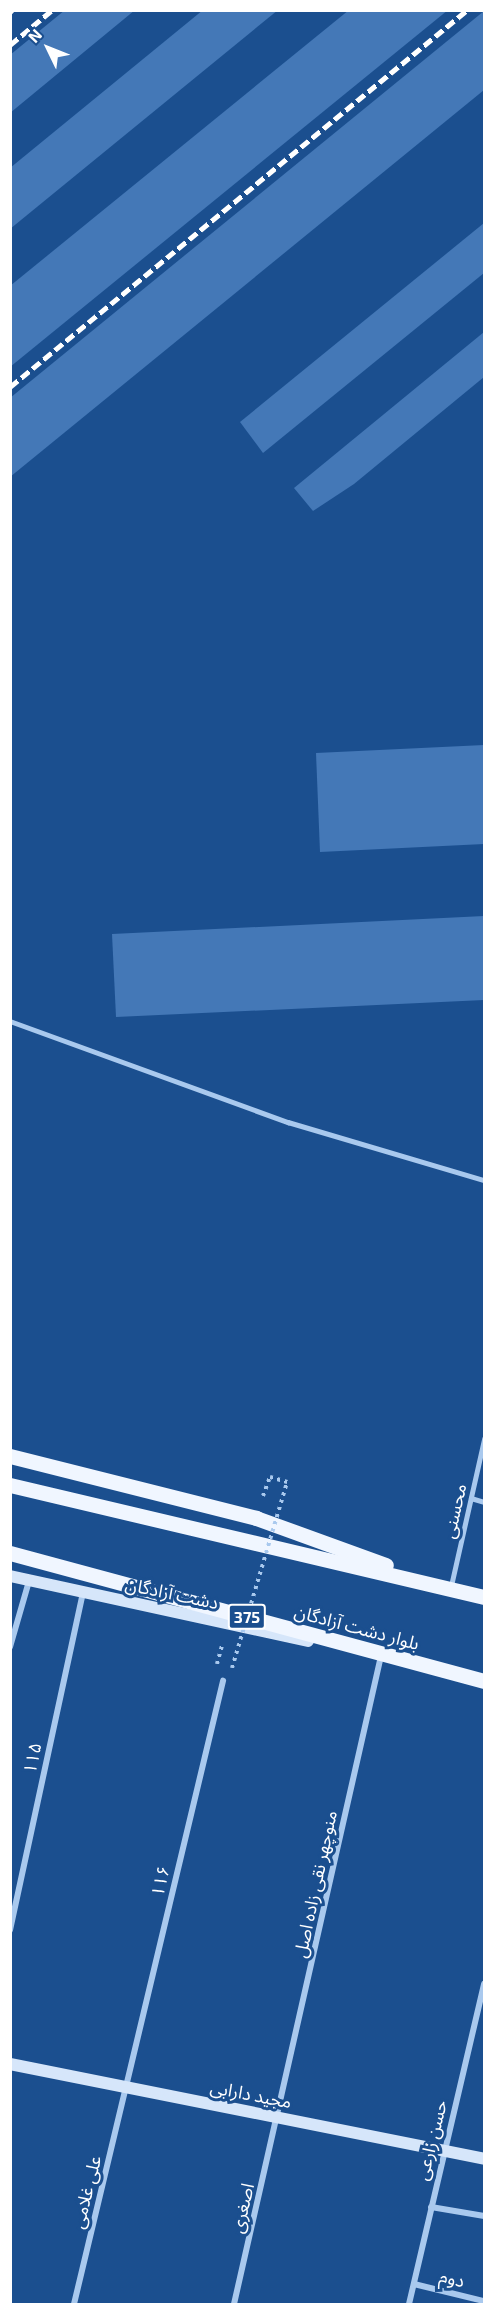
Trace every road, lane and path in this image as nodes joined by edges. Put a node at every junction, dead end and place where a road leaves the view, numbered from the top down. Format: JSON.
{"nodes":[{"id":1,"x":10,"y":1021,"type":"edge"},
{"id":2,"x":484,"y":1180,"type":"edge"},
{"id":3,"x":484,"y":1439,"type":"edge"},
{"id":4,"x":10,"y":1456,"type":"edge"},
{"id":5,"x":270,"y":1477,"type":"dead end"},
{"id":6,"x":10,"y":1485,"type":"edge"},
{"id":7,"x":471,"y":1498,"type":"junction"},
{"id":8,"x":484,"y":1502,"type":"edge"},
{"id":9,"x":10,"y":1553,"type":"edge"},
{"id":10,"x":10,"y":1576,"type":"edge"},
{"id":11,"x":29,"y":1580,"type":"junction"},
{"id":12,"x":451,"y":1588,"type":"junction"},
{"id":13,"x":83,"y":1592,"type":"junction"},
{"id":14,"x":484,"y":1597,"type":"edge"},
{"id":15,"x":10,"y":1647,"type":"edge"},
{"id":16,"x":381,"y":1656,"type":"junction"},
{"id":17,"x":431,"y":1667,"type":"junction"},
{"id":18,"x":232,"y":1668,"type":"dead end"},
{"id":19,"x":223,"y":1681,"type":"dead end"},
{"id":20,"x":484,"y":1681,"type":"edge"},
{"id":21,"x":10,"y":1930,"type":"edge"},
{"id":22,"x":484,"y":1984,"type":"edge"},
{"id":23,"x":477,"y":2020,"type":"junction"},
{"id":24,"x":484,"y":2021,"type":"edge"},
{"id":25,"x":10,"y":2064,"type":"edge"},
{"id":26,"x":127,"y":2087,"type":"junction"},
{"id":27,"x":279,"y":2118,"type":"junction"},
{"id":28,"x":444,"y":2151,"type":"junction"},
{"id":29,"x":484,"y":2159,"type":"edge"},
{"id":30,"x":431,"y":2207,"type":"junction"},
{"id":31,"x":484,"y":2216,"type":"edge"},
{"id":32,"x":414,"y":2284,"type":"junction"},
{"id":33,"x":484,"y":2301,"type":"edge"},
{"id":34,"x":74,"y":2304,"type":"edge"},
{"id":35,"x":234,"y":2304,"type":"edge"},
{"id":36,"x":409,"y":2304,"type":"edge"}],
"edges":[{"from":1,"to":2,"type":"lane"},
{"from":3,"to":7,"type":"lane","name":"محسنی"},
{"from":4,"to":12,"type":"main road"},
{"from":5,"to":18,"type":"path","bridge":true},
{"from":6,"to":12,"type":"main road"},
{"from":7,"to":8,"type":"lane"},
{"from":7,"to":12,"type":"lane","name":"محسنی"},
{"from":9,"to":17,"type":"main road","name":"بلوار دشت آزادگان","number":"375"},
{"from":10,"to":11,"type":"street","name":"دشت آزادگان"},
{"from":11,"to":13,"type":"street","name":"دشت آزادگان"},
{"from":11,"to":15,"type":"street"},
{"from":12,"to":14,"type":"main road"},
{"from":13,"to":16,"type":"street","name":"دشت آزادگان"},
{"from":13,"to":21,"type":"street","name":"۱۱۵"},
{"from":16,"to":17,"type":"street","name":"دشت آزادگان"},
{"from":16,"to":27,"type":"street","name":"منوچهر نقی‌ زاده اصل"},
{"from":17,"to":20,"type":"main road","name":"بلوار دشت آزادگان","number":"375"},
{"from":19,"to":26,"type":"street","name":"۱۱۶"},
{"from":22,"to":23,"type":"street","name":"حسن زارعی"},
{"from":23,"to":24,"type":"street"},
{"from":23,"to":28,"type":"street","name":"حسن زارعی"},
{"from":25,"to":26,"type":"street","name":"مجید دارابی"},
{"from":26,"to":27,"type":"street","name":"مجید دارابی"},
{"from":26,"to":34,"type":"street","name":"علی غلامی"},
{"from":27,"to":28,"type":"street","name":"مجید دارابی"},
{"from":27,"to":35,"type":"street","name":"اصغری"},
{"from":28,"to":29,"type":"street","name":"مجید دارابی"},
{"from":28,"to":30,"type":"street","name":"حسن زارعی"},
{"from":30,"to":31,"type":"street"},
{"from":30,"to":32,"type":"street","name":"حسن زارعی"},
{"from":32,"to":33,"type":"street","name":"دوم"},
{"from":32,"to":36,"type":"street","name":"حسن زارعی"}]}
